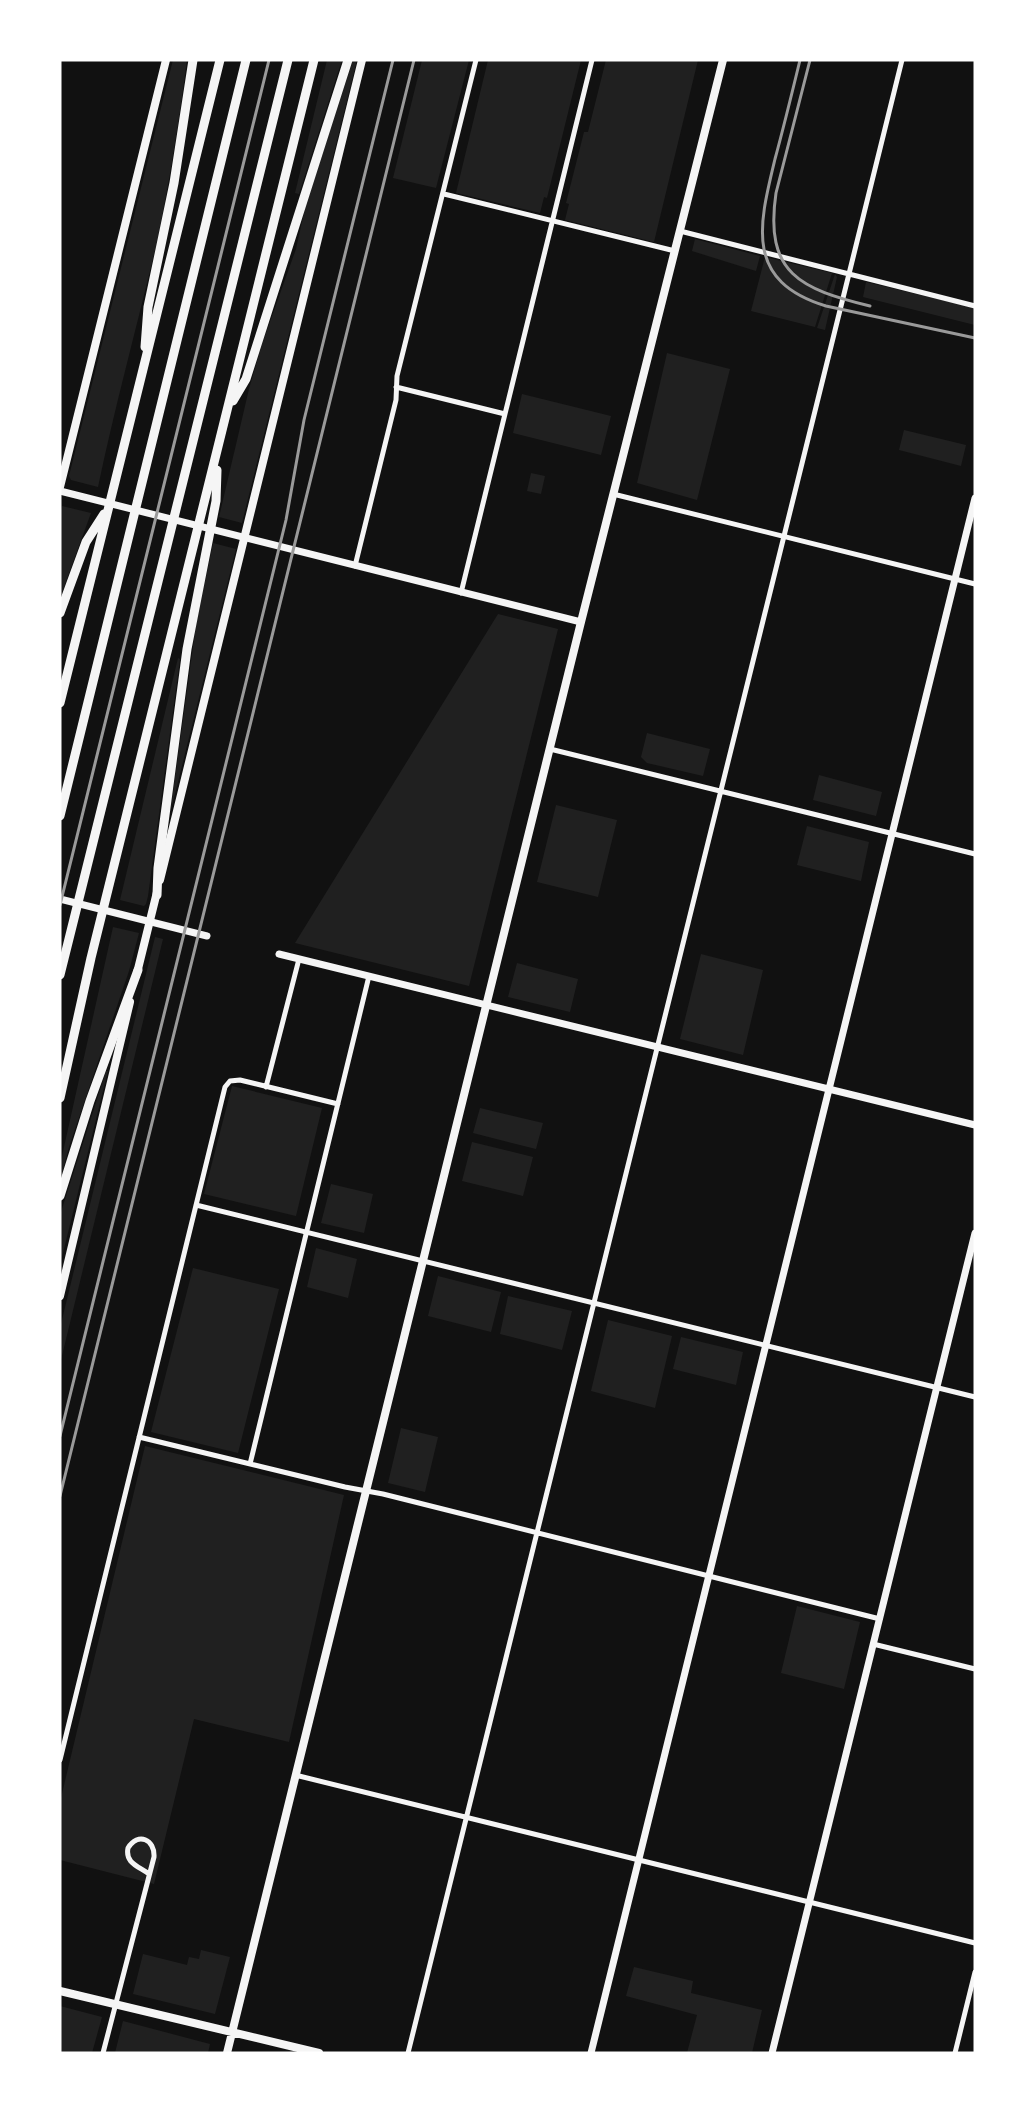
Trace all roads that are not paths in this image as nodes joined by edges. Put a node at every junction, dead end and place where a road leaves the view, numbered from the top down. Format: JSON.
{"nodes":[{"id":1,"x":166,"y":60,"type":"edge"},
{"id":2,"x":193,"y":60,"type":"edge"},
{"id":3,"x":220,"y":60,"type":"edge"},
{"id":4,"x":246,"y":60,"type":"edge"},
{"id":5,"x":288,"y":60,"type":"edge"},
{"id":6,"x":314,"y":60,"type":"edge"},
{"id":7,"x":348,"y":60,"type":"edge"},
{"id":8,"x":362,"y":60,"type":"edge"},
{"id":9,"x":476,"y":60,"type":"edge"},
{"id":10,"x":592,"y":60,"type":"edge"},
{"id":11,"x":723,"y":60,"type":"edge"},
{"id":12,"x":902,"y":60,"type":"edge"},
{"id":13,"x":444,"y":194,"type":"junction"},
{"id":14,"x":553,"y":221,"type":"junction"},
{"id":15,"x":680,"y":231,"type":"junction"},
{"id":16,"x":675,"y":251,"type":"junction"},
{"id":17,"x":848,"y":274,"type":"junction"},
{"id":18,"x":975,"y":306,"type":"edge"},
{"id":19,"x":143,"y":374,"type":"junction"},
{"id":20,"x":396,"y":387,"type":"junction"},
{"id":21,"x":226,"y":414,"type":"junction"},
{"id":22,"x":505,"y":414,"type":"junction"},
{"id":23,"x":217,"y":453,"type":"junction"},
{"id":24,"x":60,"y":489,"type":"edge"},
{"id":25,"x":613,"y":494,"type":"junction"},
{"id":26,"x":975,"y":498,"type":"edge"},
{"id":27,"x":109,"y":507,"type":"junction"},
{"id":28,"x":784,"y":536,"type":"junction"},
{"id":29,"x":245,"y":537,"type":"junction"},
{"id":30,"x":355,"y":566,"type":"junction"},
{"id":31,"x":954,"y":579,"type":"junction"},
{"id":32,"x":975,"y":584,"type":"edge"},
{"id":33,"x":461,"y":592,"type":"junction"},
{"id":34,"x":60,"y":613,"type":"edge"},
{"id":35,"x":580,"y":622,"type":"junction"},
{"id":36,"x":60,"y":703,"type":"edge"},
{"id":37,"x":550,"y":749,"type":"junction"},
{"id":38,"x":721,"y":791,"type":"junction"},
{"id":39,"x":60,"y":816,"type":"edge"},
{"id":40,"x":892,"y":833,"type":"junction"},
{"id":41,"x":975,"y":854,"type":"edge"},
{"id":42,"x":157,"y":895,"type":"junction"},
{"id":43,"x":60,"y":899,"type":"edge"},
{"id":44,"x":150,"y":922,"type":"junction"},
{"id":45,"x":207,"y":936,"type":"dead end"},
{"id":46,"x":279,"y":954,"type":"dead end"},
{"id":47,"x":299,"y":959,"type":"junction"},
{"id":48,"x":138,"y":970,"type":"junction"},
{"id":49,"x":60,"y":975,"type":"edge"},
{"id":50,"x":369,"y":976,"type":"junction"},
{"id":51,"x":486,"y":1005,"type":"junction"},
{"id":52,"x":657,"y":1047,"type":"junction"},
{"id":53,"x":266,"y":1087,"type":"junction"},
{"id":54,"x":830,"y":1090,"type":"junction"},
{"id":55,"x":60,"y":1098,"type":"edge"},
{"id":56,"x":338,"y":1104,"type":"junction"},
{"id":57,"x":975,"y":1125,"type":"edge"},
{"id":58,"x":60,"y":1196,"type":"edge"},
{"id":59,"x":196,"y":1205,"type":"junction"},
{"id":60,"x":307,"y":1232,"type":"junction"},
{"id":61,"x":975,"y":1233,"type":"edge"},
{"id":62,"x":423,"y":1261,"type":"junction"},
{"id":63,"x":60,"y":1296,"type":"edge"},
{"id":64,"x":594,"y":1303,"type":"junction"},
{"id":65,"x":765,"y":1345,"type":"junction"},
{"id":66,"x":937,"y":1387,"type":"junction"},
{"id":67,"x":975,"y":1397,"type":"edge"},
{"id":68,"x":139,"y":1437,"type":"junction"},
{"id":69,"x":250,"y":1464,"type":"junction"},
{"id":70,"x":366,"y":1491,"type":"junction"},
{"id":71,"x":537,"y":1533,"type":"junction"},
{"id":72,"x":709,"y":1576,"type":"junction"},
{"id":73,"x":880,"y":1619,"type":"junction"},
{"id":74,"x":873,"y":1644,"type":"junction"},
{"id":75,"x":975,"y":1669,"type":"edge"},
{"id":76,"x":60,"y":1760,"type":"edge"},
{"id":77,"x":295,"y":1775,"type":"junction"},
{"id":78,"x":466,"y":1817,"type":"junction"},
{"id":79,"x":639,"y":1860,"type":"junction"},
{"id":80,"x":149,"y":1874,"type":"junction"},
{"id":81,"x":810,"y":1902,"type":"junction"},
{"id":82,"x":975,"y":1942,"type":"edge"},
{"id":83,"x":975,"y":1972,"type":"edge"},
{"id":84,"x":60,"y":1991,"type":"edge"},
{"id":85,"x":116,"y":2004,"type":"junction"},
{"id":86,"x":232,"y":2032,"type":"junction"},
{"id":87,"x":104,"y":2053,"type":"edge"},
{"id":88,"x":227,"y":2053,"type":"edge"},
{"id":89,"x":319,"y":2053,"type":"edge"},
{"id":90,"x":408,"y":2053,"type":"edge"},
{"id":91,"x":591,"y":2053,"type":"edge"},
{"id":92,"x":772,"y":2053,"type":"edge"},
{"id":93,"x":955,"y":2053,"type":"edge"}],
"edges":[{"from":1,"to":24,"type":"main road"},
{"from":2,"to":19,"type":"highway"},
{"from":3,"to":19,"type":"highway"},
{"from":4,"to":39,"type":"highway"},
{"from":5,"to":49,"type":"highway"},
{"from":6,"to":21,"type":"highway"},
{"from":7,"to":21,"type":"highway"},
{"from":8,"to":29,"type":"main road"},
{"from":9,"to":13,"type":"street"},
{"from":10,"to":14,"type":"street"},
{"from":11,"to":15,"type":"main road"},
{"from":12,"to":17,"type":"street"},
{"from":13,"to":14,"type":"street"},
{"from":13,"to":20,"type":"street"},
{"from":14,"to":16,"type":"street"},
{"from":14,"to":22,"type":"street"},
{"from":15,"to":16,"type":"main road"},
{"from":15,"to":17,"type":"street"},
{"from":16,"to":25,"type":"main road"},
{"from":17,"to":18,"type":"street"},
{"from":17,"to":28,"type":"street"},
{"from":19,"to":27,"type":"highway"},
{"from":20,"to":22,"type":"street"},
{"from":20,"to":30,"type":"street"},
{"from":21,"to":23,"type":"highway"},
{"from":22,"to":33,"type":"street"},
{"from":23,"to":42,"type":"highway"},
{"from":23,"to":55,"type":"highway"},
{"from":24,"to":29,"type":"street"},
{"from":25,"to":28,"type":"street"},
{"from":25,"to":35,"type":"main road"},
{"from":26,"to":31,"type":"street"},
{"from":27,"to":34,"type":"highway"},
{"from":27,"to":36,"type":"highway"},
{"from":28,"to":31,"type":"street"},
{"from":28,"to":38,"type":"street"},
{"from":29,"to":30,"type":"street"},
{"from":29,"to":42,"type":"main road"},
{"from":30,"to":33,"type":"street"},
{"from":31,"to":32,"type":"street"},
{"from":31,"to":40,"type":"street"},
{"from":33,"to":35,"type":"street"},
{"from":35,"to":37,"type":"main road"},
{"from":37,"to":38,"type":"street"},
{"from":37,"to":51,"type":"main road"},
{"from":38,"to":40,"type":"street"},
{"from":38,"to":52,"type":"street"},
{"from":40,"to":41,"type":"street"},
{"from":40,"to":54,"type":"street"},
{"from":42,"to":44,"type":"main road"},
{"from":43,"to":44,"type":"street"},
{"from":44,"to":45,"type":"street"},
{"from":44,"to":48,"type":"main road"},
{"from":46,"to":47,"type":"street"},
{"from":47,"to":50,"type":"street"},
{"from":47,"to":53,"type":"street"},
{"from":48,"to":58,"type":"highway"},
{"from":48,"to":63,"type":"main road"},
{"from":50,"to":51,"type":"street"},
{"from":50,"to":56,"type":"street"},
{"from":51,"to":52,"type":"street"},
{"from":51,"to":62,"type":"main road"},
{"from":52,"to":54,"type":"street"},
{"from":52,"to":64,"type":"street"},
{"from":53,"to":56,"type":"street"},
{"from":53,"to":59,"type":"street"},
{"from":54,"to":57,"type":"street"},
{"from":54,"to":65,"type":"street"},
{"from":56,"to":60,"type":"street"},
{"from":59,"to":60,"type":"street"},
{"from":59,"to":68,"type":"street"},
{"from":60,"to":62,"type":"street"},
{"from":60,"to":69,"type":"street"},
{"from":61,"to":66,"type":"street"},
{"from":62,"to":64,"type":"street"},
{"from":62,"to":70,"type":"main road"},
{"from":64,"to":65,"type":"street"},
{"from":64,"to":71,"type":"street"},
{"from":65,"to":66,"type":"street"},
{"from":65,"to":72,"type":"street"},
{"from":66,"to":67,"type":"street"},
{"from":66,"to":73,"type":"street"},
{"from":68,"to":69,"type":"street"},
{"from":68,"to":76,"type":"street"},
{"from":69,"to":70,"type":"street"},
{"from":70,"to":71,"type":"street"},
{"from":70,"to":77,"type":"main road"},
{"from":71,"to":72,"type":"street"},
{"from":71,"to":78,"type":"street"},
{"from":72,"to":73,"type":"street"},
{"from":72,"to":79,"type":"street"},
{"from":73,"to":74,"type":"street"},
{"from":74,"to":75,"type":"street"},
{"from":74,"to":81,"type":"street"},
{"from":77,"to":78,"type":"street"},
{"from":77,"to":86,"type":"main road"},
{"from":78,"to":79,"type":"street"},
{"from":78,"to":90,"type":"street"},
{"from":79,"to":81,"type":"street"},
{"from":79,"to":91,"type":"street"},
{"from":80,"to":80,"type":"street"},
{"from":80,"to":85,"type":"street"},
{"from":81,"to":82,"type":"street"},
{"from":81,"to":92,"type":"street"},
{"from":83,"to":93,"type":"street"},
{"from":84,"to":85,"type":"main road"},
{"from":85,"to":86,"type":"main road"},
{"from":85,"to":87,"type":"street"},
{"from":86,"to":88,"type":"main road"},
{"from":86,"to":89,"type":"main road"}]}
